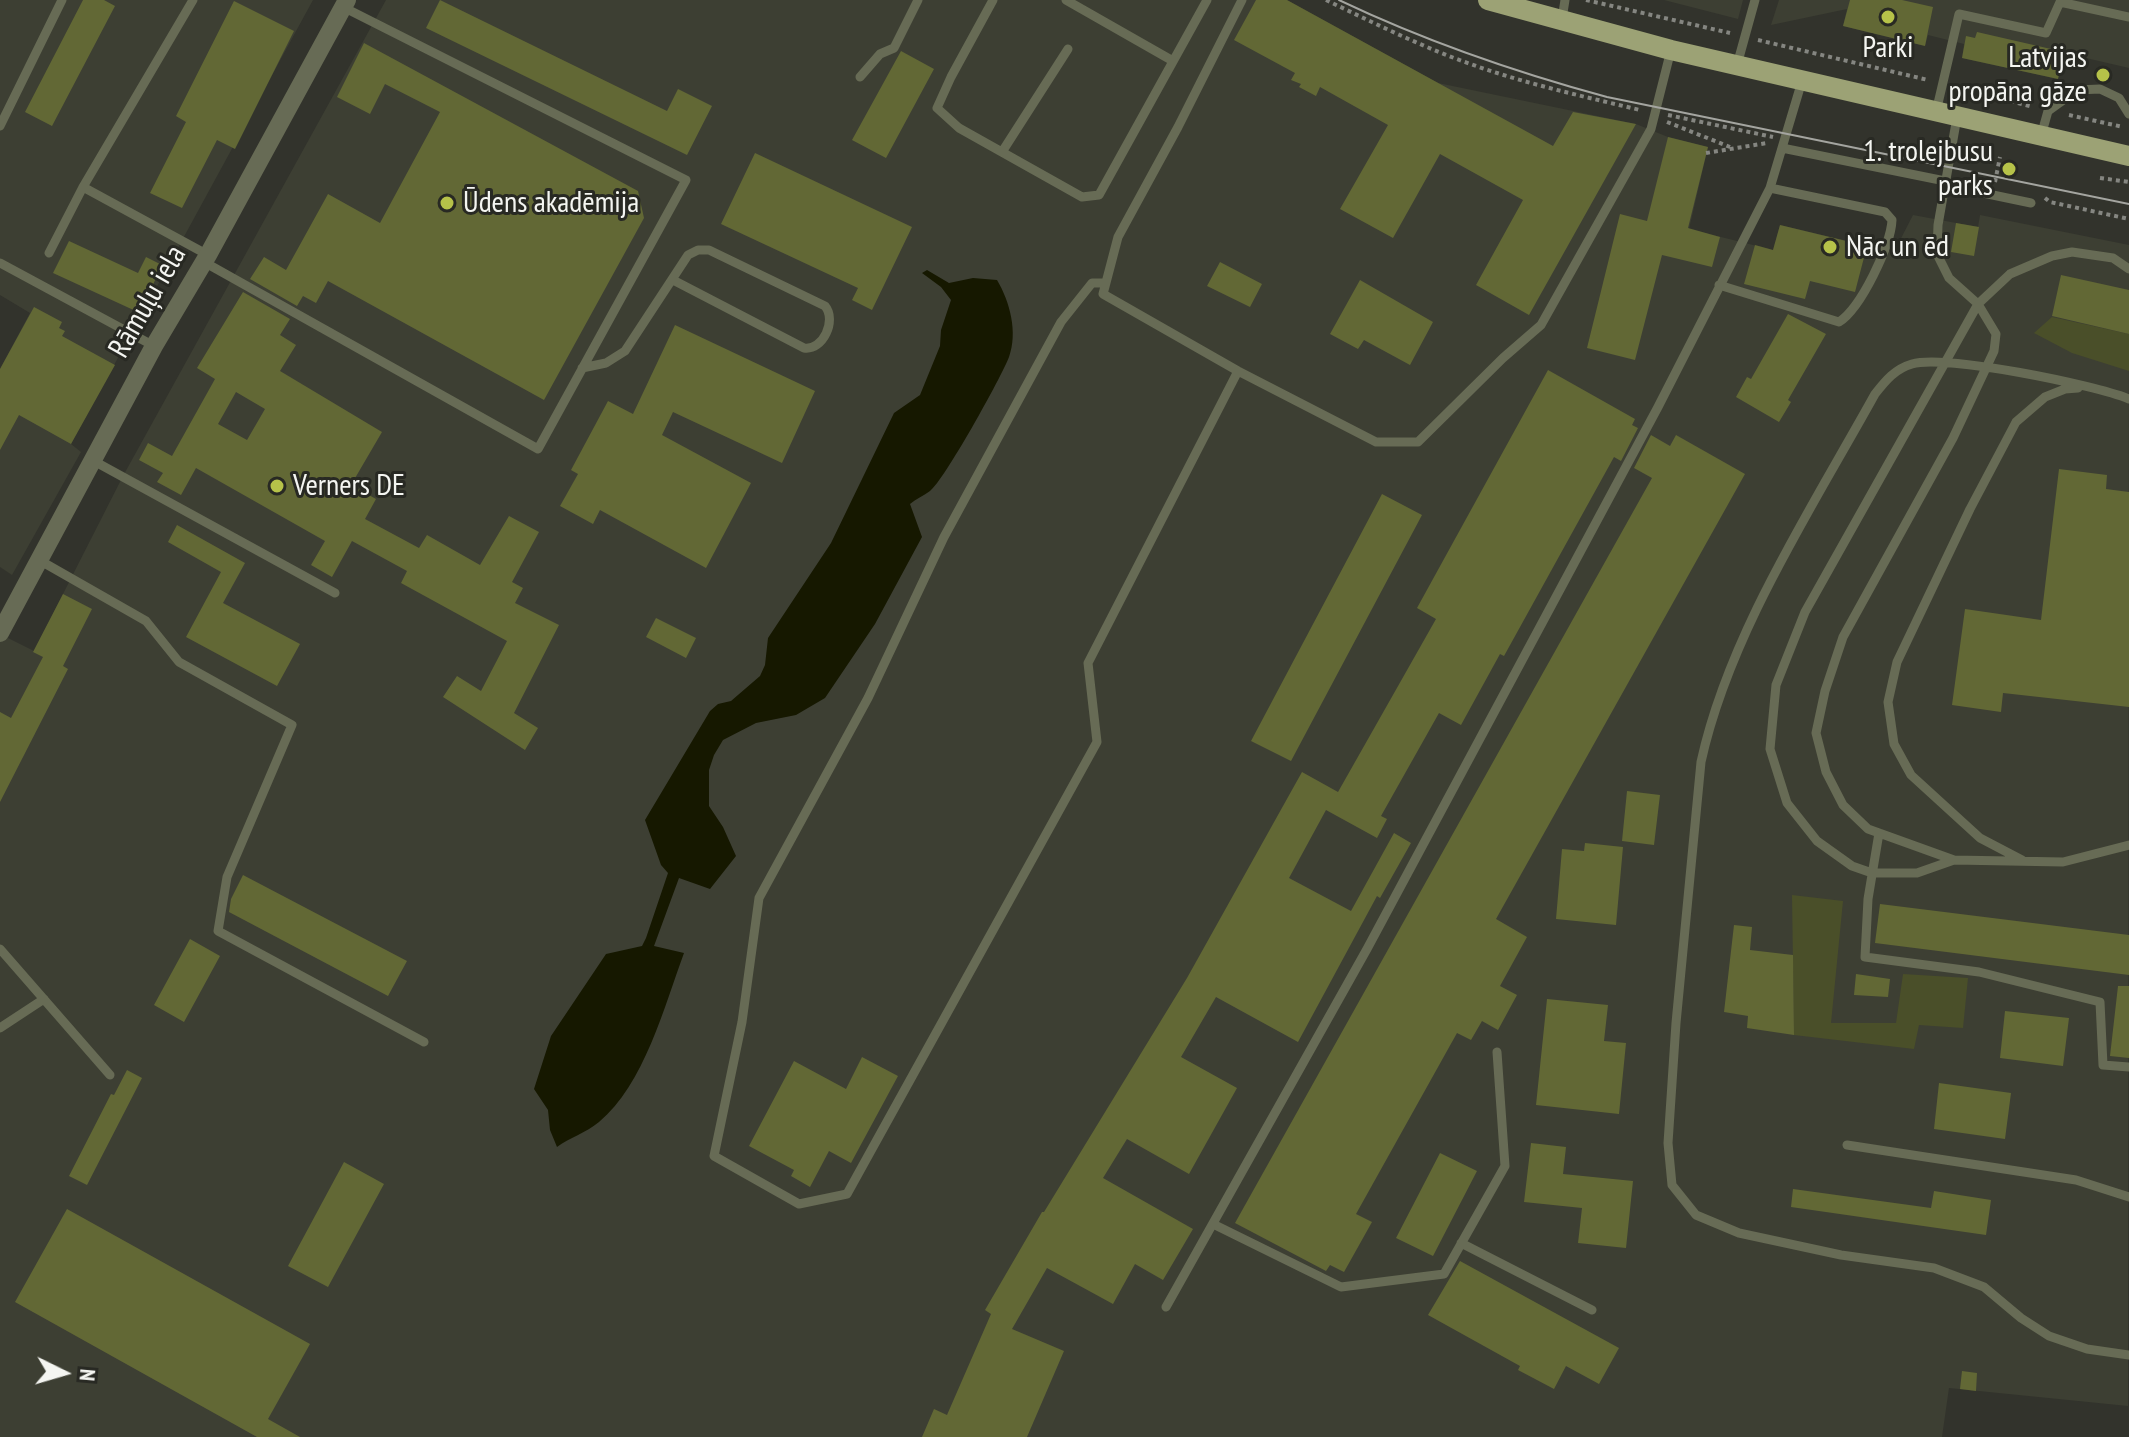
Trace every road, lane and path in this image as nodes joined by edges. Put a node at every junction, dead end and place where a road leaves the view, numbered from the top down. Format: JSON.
{"nodes":[{"id":1,"x":62,"y":0,"type":"edge"},
{"id":2,"x":193,"y":0,"type":"edge"},
{"id":3,"x":918,"y":0,"type":"edge"},
{"id":4,"x":993,"y":0,"type":"edge"},
{"id":5,"x":1066,"y":0,"type":"edge"},
{"id":6,"x":1207,"y":0,"type":"edge"},
{"id":7,"x":1242,"y":0,"type":"edge"},
{"id":8,"x":1326,"y":0,"type":"edge"},
{"id":9,"x":1488,"y":0,"type":"edge"},
{"id":10,"x":1565,"y":0,"type":"edge"},
{"id":11,"x":1586,"y":0,"type":"edge"},
{"id":12,"x":1755,"y":0,"type":"edge"},
{"id":13,"x":345,"y":4,"type":"edge"},
{"id":14,"x":2129,"y":17,"type":"edge"},
{"id":15,"x":1561,"y":22,"type":"junction"},
{"id":16,"x":1745,"y":37,"type":"junction"},
{"id":17,"x":1068,"y":49,"type":"dead end"},
{"id":18,"x":1671,"y":50,"type":"junction"},
{"id":19,"x":1173,"y":61,"type":"junction"},
{"id":20,"x":1737,"y":65,"type":"junction"},
{"id":21,"x":860,"y":77,"type":"dead end"},
{"id":22,"x":1802,"y":81,"type":"junction"},
{"id":23,"x":1943,"y":84,"type":"junction"},
{"id":24,"x":2048,"y":111,"type":"junction"},
{"id":25,"x":1936,"y":112,"type":"junction"},
{"id":26,"x":1656,"y":114,"type":"junction"},
{"id":27,"x":2129,"y":114,"type":"edge"},
{"id":28,"x":1957,"y":117,"type":"junction"},
{"id":29,"x":0,"y":126,"type":"edge"},
{"id":30,"x":2129,"y":128,"type":"edge"},
{"id":31,"x":2040,"y":137,"type":"junction"},
{"id":32,"x":1783,"y":145,"type":"junction"},
{"id":33,"x":1733,"y":148,"type":"junction"},
{"id":34,"x":1002,"y":152,"type":"junction"},
{"id":35,"x":1706,"y":153,"type":"dead end"},
{"id":36,"x":2129,"y":156,"type":"edge"},
{"id":37,"x":2000,"y":157,"type":"dead end"},
{"id":38,"x":2100,"y":178,"type":"dead end"},
{"id":39,"x":1945,"y":181,"type":"junction"},
{"id":40,"x":2129,"y":182,"type":"edge"},
{"id":41,"x":1995,"y":183,"type":"dead end"},
{"id":42,"x":83,"y":187,"type":"junction"},
{"id":43,"x":1770,"y":188,"type":"junction"},
{"id":44,"x":2031,"y":203,"type":"dead end"},
{"id":45,"x":49,"y":253,"type":"dead end"},
{"id":46,"x":206,"y":259,"type":"junction"},
{"id":47,"x":0,"y":263,"type":"edge"},
{"id":48,"x":2129,"y":269,"type":"edge"},
{"id":49,"x":673,"y":280,"type":"junction"},
{"id":50,"x":1106,"y":283,"type":"junction"},
{"id":51,"x":1719,"y":285,"type":"junction"},
{"id":52,"x":1978,"y":304,"type":"junction"},
{"id":53,"x":154,"y":346,"type":"junction"},
{"id":54,"x":1945,"y":362,"type":"junction"},
{"id":55,"x":582,"y":368,"type":"junction"},
{"id":56,"x":1988,"y":368,"type":"junction"},
{"id":57,"x":1238,"y":371,"type":"junction"},
{"id":58,"x":2087,"y":387,"type":"junction"},
{"id":59,"x":2129,"y":399,"type":"edge"},
{"id":60,"x":92,"y":460,"type":"junction"},
{"id":61,"x":39,"y":560,"type":"junction"},
{"id":62,"x":335,"y":593,"type":"dead end"},
{"id":63,"x":4,"y":612,"type":"edge"},
{"id":64,"x":0,"y":633,"type":"edge"},
{"id":65,"x":1879,"y":833,"type":"junction"},
{"id":66,"x":2129,"y":846,"type":"edge"},
{"id":67,"x":1954,"y":860,"type":"junction"},
{"id":68,"x":2025,"y":862,"type":"junction"},
{"id":69,"x":1872,"y":873,"type":"junction"},
{"id":70,"x":0,"y":949,"type":"edge"},
{"id":71,"x":44,"y":999,"type":"junction"},
{"id":72,"x":0,"y":1028,"type":"edge"},
{"id":73,"x":424,"y":1042,"type":"dead end"},
{"id":74,"x":1497,"y":1052,"type":"dead end"},
{"id":75,"x":2129,"y":1067,"type":"edge"},
{"id":76,"x":110,"y":1075,"type":"dead end"},
{"id":77,"x":1847,"y":1145,"type":"dead end"},
{"id":78,"x":2129,"y":1197,"type":"edge"},
{"id":79,"x":1213,"y":1224,"type":"junction"},
{"id":80,"x":1461,"y":1243,"type":"junction"},
{"id":81,"x":1166,"y":1307,"type":"dead end"},
{"id":82,"x":1592,"y":1310,"type":"dead end"},
{"id":83,"x":2129,"y":1355,"type":"edge"}],
"edges":[{"from":1,"to":29,"type":"lane"},
{"from":2,"to":42,"type":"lane"},
{"from":3,"to":21,"type":"lane"},
{"from":4,"to":34,"type":"lane"},
{"from":5,"to":19,"type":"lane"},
{"from":6,"to":19,"type":"lane"},
{"from":7,"to":50,"type":"lane"},
{"from":8,"to":26,"type":"path"},
{"from":9,"to":15,"type":"main road"},
{"from":10,"to":15,"type":"lane"},
{"from":11,"to":16,"type":"path"},
{"from":12,"to":16,"type":"lane"},
{"from":13,"to":46,"type":"street","name":"Rāmuļu iela"},
{"from":13,"to":55,"type":"lane"},
{"from":14,"to":23,"type":"lane"},
{"from":15,"to":18,"type":"main road"},
{"from":16,"to":20,"type":"lane"},
{"from":16,"to":23,"type":"path"},
{"from":17,"to":34,"type":"lane"},
{"from":18,"to":20,"type":"main road"},
{"from":18,"to":26,"type":"lane"},
{"from":19,"to":34,"type":"lane"},
{"from":20,"to":22,"type":"main road"},
{"from":22,"to":25,"type":"main road"},
{"from":22,"to":32,"type":"lane"},
{"from":23,"to":24,"type":"path"},
{"from":23,"to":25,"type":"lane"},
{"from":24,"to":27,"type":"lane"},
{"from":24,"to":30,"type":"path"},
{"from":24,"to":31,"type":"lane"},
{"from":25,"to":28,"type":"main road"},
{"from":26,"to":32,"type":"path"},
{"from":26,"to":33,"type":"path"},
{"from":26,"to":57,"type":"lane"},
{"from":28,"to":31,"type":"main road"},
{"from":28,"to":39,"type":"lane"},
{"from":31,"to":36,"type":"main road"},
{"from":32,"to":33,"type":"path"},
{"from":32,"to":39,"type":"lane"},
{"from":32,"to":43,"type":"lane"},
{"from":33,"to":35,"type":"path"},
{"from":37,"to":41,"type":"path"},
{"from":38,"to":40,"type":"path"},
{"from":39,"to":44,"type":"lane"},
{"from":39,"to":52,"type":"lane"},
{"from":42,"to":45,"type":"lane"},
{"from":42,"to":46,"type":"lane"},
{"from":43,"to":51,"type":"lane"},
{"from":43,"to":51,"type":"lane"},
{"from":46,"to":53,"type":"street","name":"Rāmuļu iela"},
{"from":46,"to":55,"type":"lane"},
{"from":47,"to":53,"type":"lane"},
{"from":48,"to":52,"type":"lane"},
{"from":49,"to":49,"type":"lane"},
{"from":49,"to":55,"type":"lane"},
{"from":50,"to":57,"type":"lane"},
{"from":50,"to":57,"type":"lane"},
{"from":51,"to":79,"type":"lane"},
{"from":52,"to":54,"type":"lane"},
{"from":52,"to":56,"type":"lane"},
{"from":53,"to":60,"type":"street","name":"Rāmuļu iela"},
{"from":54,"to":56,"type":"lane"},
{"from":54,"to":69,"type":"lane"},
{"from":54,"to":83,"type":"lane"},
{"from":56,"to":58,"type":"lane"},
{"from":56,"to":65,"type":"lane"},
{"from":58,"to":59,"type":"lane"},
{"from":58,"to":68,"type":"lane"},
{"from":60,"to":61,"type":"street","name":"Rāmuļu iela"},
{"from":60,"to":62,"type":"lane"},
{"from":61,"to":63,"type":"street","name":"Rāmuļu iela"},
{"from":61,"to":73,"type":"lane"},
{"from":63,"to":64,"type":"street","name":"Rāmuļu iela"},
{"from":65,"to":67,"type":"lane"},
{"from":65,"to":69,"type":"lane"},
{"from":66,"to":68,"type":"lane"},
{"from":67,"to":68,"type":"lane"},
{"from":67,"to":69,"type":"lane"},
{"from":69,"to":75,"type":"lane"},
{"from":70,"to":71,"type":"lane"},
{"from":71,"to":72,"type":"lane"},
{"from":71,"to":76,"type":"lane"},
{"from":74,"to":80,"type":"lane"},
{"from":77,"to":78,"type":"lane"},
{"from":79,"to":80,"type":"lane"},
{"from":79,"to":81,"type":"lane"},
{"from":80,"to":82,"type":"lane"}]}
